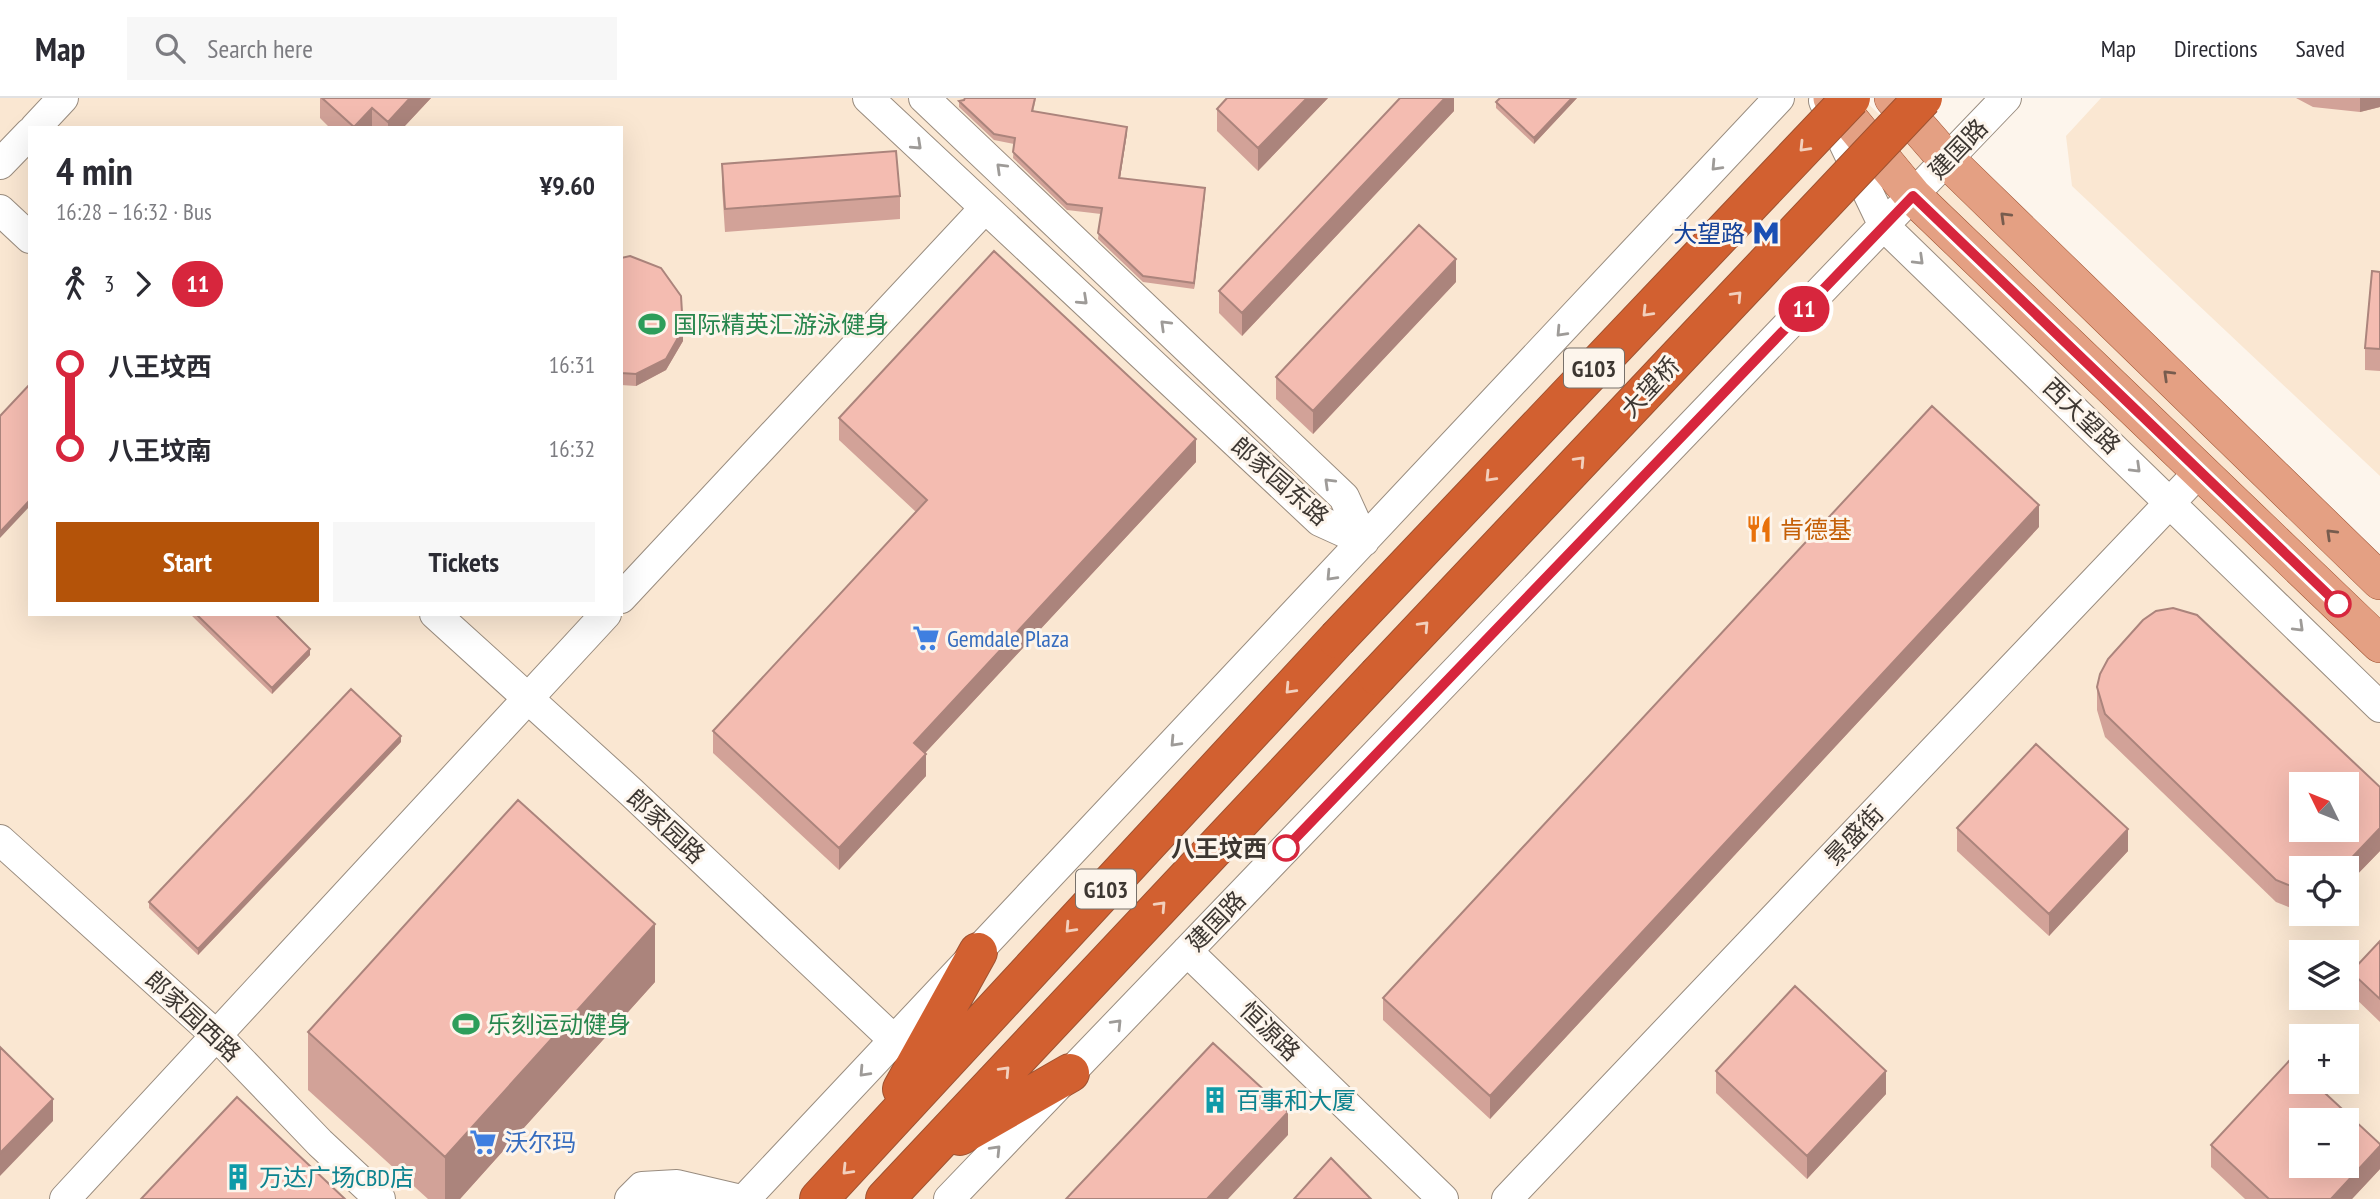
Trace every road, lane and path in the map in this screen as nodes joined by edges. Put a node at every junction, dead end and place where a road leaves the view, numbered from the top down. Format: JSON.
{"nodes":[{"id":1,"x":63,"y":98,"type":"edge"},
{"id":2,"x":868,"y":98,"type":"edge"},
{"id":3,"x":925,"y":98,"type":"edge"},
{"id":4,"x":1779,"y":98,"type":"edge"},
{"id":5,"x":1822,"y":98,"type":"edge"},
{"id":6,"x":1832,"y":98,"type":"edge"},
{"id":7,"x":1851,"y":98,"type":"edge"},
{"id":8,"x":1923,"y":98,"type":"edge"},
{"id":9,"x":2006,"y":98,"type":"edge"},
{"id":10,"x":1891,"y":116,"type":"edge"},
{"id":11,"x":36,"y":126,"type":"edge"},
{"id":12,"x":28,"y":135,"type":"edge"},
{"id":13,"x":1947,"y":160,"type":"junction"},
{"id":14,"x":0,"y":164,"type":"edge"},
{"id":15,"x":1913,"y":196,"type":"junction"},
{"id":16,"x":985,"y":208,"type":"junction"},
{"id":17,"x":0,"y":210,"type":"edge"},
{"id":18,"x":1884,"y":226,"type":"junction"},
{"id":19,"x":28,"y":236,"type":"edge"},
{"id":20,"x":2200,"y":471,"type":"junction"},
{"id":21,"x":2171,"y":501,"type":"junction"},
{"id":22,"x":1364,"y":541,"type":"junction"},
{"id":23,"x":2380,"y":581,"type":"edge"},
{"id":24,"x":623,"y":596,"type":"edge"},
{"id":25,"x":437,"y":616,"type":"edge"},
{"id":26,"x":604,"y":616,"type":"edge"},
{"id":27,"x":2380,"y":644,"type":"edge"},
{"id":28,"x":1377,"y":676,"type":"joint"},
{"id":29,"x":527,"y":699,"type":"junction"},
{"id":30,"x":2380,"y":707,"type":"edge"},
{"id":31,"x":0,"y":840,"type":"edge"},
{"id":32,"x":978,"y":951,"type":"junction"},
{"id":33,"x":1187,"y":951,"type":"junction"},
{"id":34,"x":218,"y":1037,"type":"junction"},
{"id":35,"x":894,"y":1040,"type":"junction"},
{"id":36,"x":1070,"y":1073,"type":"junction"},
{"id":37,"x":875,"y":1140,"type":"junction"},
{"id":38,"x":925,"y":1157,"type":"junction"},
{"id":39,"x":65,"y":1199,"type":"edge"},
{"id":40,"x":380,"y":1199,"type":"edge"},
{"id":41,"x":631,"y":1199,"type":"edge"},
{"id":42,"x":737,"y":1199,"type":"edge"},
{"id":43,"x":745,"y":1199,"type":"edge"},
{"id":44,"x":819,"y":1199,"type":"edge"},
{"id":45,"x":885,"y":1199,"type":"edge"},
{"id":46,"x":949,"y":1199,"type":"edge"},
{"id":47,"x":1443,"y":1199,"type":"edge"},
{"id":48,"x":1507,"y":1199,"type":"edge"}],
"edges":[{"from":1,"to":11,"type":"street"},
{"from":2,"to":16,"type":"street","name":"郎家园东路","one_way":true},
{"from":22,"to":3,"type":"street","name":"郎家园东路","one_way":true},
{"from":4,"to":22,"type":"street","one_way":true},
{"from":5,"to":18,"type":"street","name":"西大望路"},
{"from":6,"to":15,"type":"main road","name":"西大望路"},
{"from":7,"to":37,"type":"highway","number":"G103","one_way":true,"bridge":true},
{"from":8,"to":10,"type":"highway","name":"大望桥","number":"G103","bridge":true},
{"from":9,"to":13,"type":"street","name":"建国路"},
{"from":10,"to":13,"type":"main road"},
{"from":28,"to":10,"type":"highway","name":"大望桥","number":"G103","one_way":true,"bridge":true},
{"from":12,"to":14,"type":"street"},
{"from":13,"to":15,"type":"street","name":"建国路"},
{"from":23,"to":13,"type":"main road","one_way":true},
{"from":15,"to":18,"type":"street","name":"建国路"},
{"from":15,"to":20,"type":"main road","name":"西大望路"},
{"from":16,"to":22,"type":"street","name":"郎家园东路","one_way":true},
{"from":16,"to":24,"type":"street"},
{"from":17,"to":19,"type":"street"},
{"from":18,"to":21,"type":"street","name":"西大望路","one_way":true},
{"from":18,"to":33,"type":"street","name":"建国路"},
{"from":20,"to":21,"type":"street","name":"景盛街"},
{"from":20,"to":27,"type":"main road","name":"西大望路"},
{"from":21,"to":30,"type":"street","name":"西大望路","one_way":true},
{"from":21,"to":48,"type":"street","name":"景盛街"},
{"from":22,"to":32,"type":"street","one_way":true},
{"from":25,"to":29,"type":"street","name":"郎家园路"},
{"from":26,"to":29,"type":"street"},
{"from":38,"to":28,"type":"highway","name":"建国路","number":"G103","one_way":true},
{"from":29,"to":34,"type":"street"},
{"from":29,"to":35,"type":"street","name":"郎家园路"},
{"from":31,"to":34,"type":"street","name":"郎家园西路"},
{"from":32,"to":35,"type":"street"},
{"from":32,"to":37,"type":"highway"},
{"from":36,"to":33,"type":"street","name":"建国路","one_way":true},
{"from":33,"to":47,"type":"street","name":"恒源路"},
{"from":34,"to":39,"type":"street"},
{"from":34,"to":40,"type":"street","name":"郎家园西路"},
{"from":35,"to":43,"type":"street","one_way":true},
{"from":36,"to":38,"type":"highway"},
{"from":46,"to":36,"type":"street","name":"建国路","one_way":true},
{"from":37,"to":44,"type":"highway","number":"G103","one_way":true},
{"from":38,"to":45,"type":"highway","name":"建国路","number":"G103"},
{"from":41,"to":42,"type":"street"}]}
